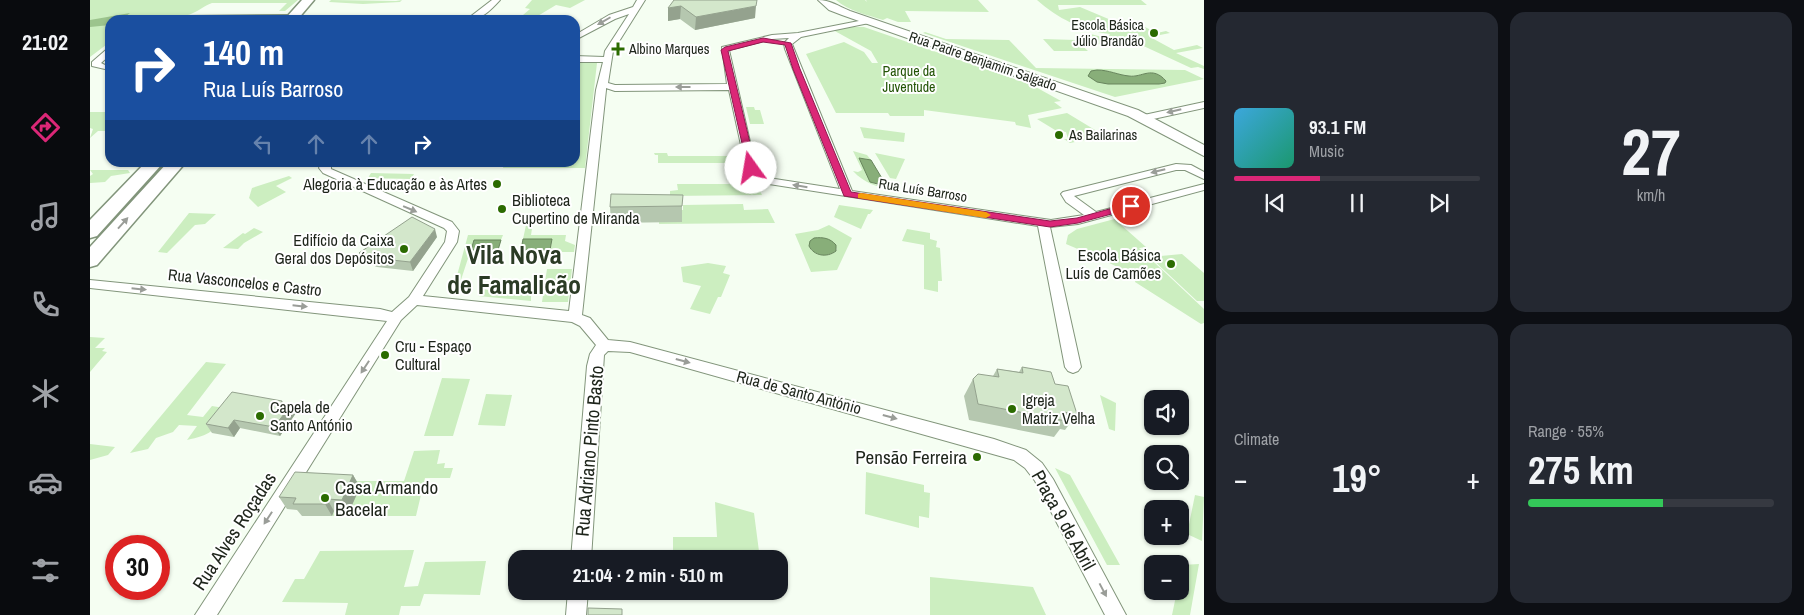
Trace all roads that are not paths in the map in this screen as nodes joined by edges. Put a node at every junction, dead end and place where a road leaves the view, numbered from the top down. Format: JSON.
{"nodes":[{"id":1,"x":496,"y":0,"type":"edge"},
{"id":2,"x":641,"y":0,"type":"edge"},
{"id":3,"x":823,"y":0,"type":"edge"},
{"id":4,"x":314,"y":2,"type":"edge"},
{"id":5,"x":635,"y":9,"type":"junction"},
{"id":6,"x":846,"y":14,"type":"junction"},
{"id":7,"x":295,"y":15,"type":"edge"},
{"id":8,"x":308,"y":15,"type":"edge"},
{"id":9,"x":479,"y":15,"type":"edge"},
{"id":10,"x":866,"y":21,"type":"junction"},
{"id":11,"x":832,"y":26,"type":"junction"},
{"id":12,"x":580,"y":35,"type":"edge"},
{"id":13,"x":798,"y":35,"type":"junction"},
{"id":14,"x":763,"y":40,"type":"junction"},
{"id":15,"x":788,"y":43,"type":"junction"},
{"id":16,"x":105,"y":55,"type":"edge"},
{"id":17,"x":580,"y":59,"type":"edge"},
{"id":18,"x":608,"y":60,"type":"junction"},
{"id":19,"x":105,"y":67,"type":"edge"},
{"id":20,"x":105,"y":67,"type":"edge"},
{"id":21,"x":90,"y":71,"type":"edge"},
{"id":22,"x":604,"y":86,"type":"junction"},
{"id":23,"x":732,"y":87,"type":"junction"},
{"id":24,"x":1204,"y":105,"type":"edge"},
{"id":25,"x":1144,"y":118,"type":"junction"},
{"id":26,"x":1204,"y":151,"type":"edge"},
{"id":27,"x":151,"y":167,"type":"edge"},
{"id":28,"x":174,"y":167,"type":"edge"},
{"id":29,"x":324,"y":167,"type":"edge"},
{"id":30,"x":1204,"y":176,"type":"edge"},
{"id":31,"x":1204,"y":187,"type":"edge"},
{"id":32,"x":848,"y":194,"type":"junction"},
{"id":33,"x":1094,"y":216,"type":"junction"},
{"id":34,"x":1043,"y":223,"type":"junction"},
{"id":35,"x":90,"y":232,"type":"edge"},
{"id":36,"x":90,"y":260,"type":"edge"},
{"id":37,"x":90,"y":284,"type":"edge"},
{"id":38,"x":414,"y":300,"type":"junction"},
{"id":39,"x":575,"y":317,"type":"junction"},
{"id":40,"x":395,"y":318,"type":"junction"},
{"id":41,"x":604,"y":345,"type":"junction"},
{"id":42,"x":1073,"y":367,"type":"dead end"},
{"id":43,"x":994,"y":446,"type":"joint"},
{"id":44,"x":581,"y":550,"type":"edge"},
{"id":45,"x":577,"y":600,"type":"edge"},
{"id":46,"x":205,"y":615,"type":"edge"},
{"id":47,"x":576,"y":615,"type":"edge"},
{"id":48,"x":1116,"y":615,"type":"edge"}],
"edges":[{"from":1,"to":9,"type":"street"},
{"from":2,"to":5,"type":"street"},
{"from":3,"to":6,"type":"street","name":"Rua Padre Benjamim Salgado"},
{"from":4,"to":7,"type":"main road"},
{"from":4,"to":8,"type":"main road"},
{"from":5,"to":12,"type":"street","one_way":true},
{"from":5,"to":18,"type":"street"},
{"from":6,"to":10,"type":"street","name":"Rua Padre Benjamim Salgado"},
{"from":6,"to":11,"type":"street"},
{"from":10,"to":11,"type":"street"},
{"from":10,"to":25,"type":"street","name":"Rua Padre Benjamim Salgado"},
{"from":11,"to":13,"type":"street"},
{"from":13,"to":14,"type":"street"},
{"from":13,"to":15,"type":"street"},
{"from":14,"to":15,"type":"street"},
{"from":14,"to":23,"type":"street"},
{"from":15,"to":32,"type":"street"},
{"from":16,"to":19,"type":"street"},
{"from":17,"to":18,"type":"street"},
{"from":18,"to":22,"type":"street"},
{"from":20,"to":21,"type":"street"},
{"from":23,"to":22,"type":"street","one_way":true},
{"from":22,"to":39,"type":"street"},
{"from":32,"to":23,"type":"street","name":"Rua Luís Barroso","one_way":true},
{"from":24,"to":25,"type":"street","one_way":true},
{"from":25,"to":26,"type":"street","name":"Rua Padre Benjamim Salgado"},
{"from":27,"to":35,"type":"main road"},
{"from":36,"to":28,"type":"main road","one_way":true},
{"from":29,"to":38,"type":"street","name":"Rua Alves Roçadas","one_way":true},
{"from":30,"to":33,"type":"street","one_way":true},
{"from":31,"to":33,"type":"street","name":"Rua Luís Barroso"},
{"from":32,"to":34,"type":"street","name":"Rua Luís Barroso"},
{"from":33,"to":34,"type":"street","name":"Rua Luís Barroso"},
{"from":34,"to":42,"type":"street"},
{"from":37,"to":40,"type":"street","name":"Rua Vasconcelos e Castro","one_way":true},
{"from":38,"to":39,"type":"street"},
{"from":38,"to":40,"type":"street","name":"Rua Alves Roçadas"},
{"from":39,"to":41,"type":"street"},
{"from":40,"to":46,"type":"street","name":"Rua Alves Roçadas","one_way":true},
{"from":41,"to":43,"type":"street","name":"Rua de Santo António","one_way":true},
{"from":41,"to":44,"type":"street","name":"Rua Adriano Pinto Basto"},
{"from":43,"to":48,"type":"street","name":"Praça 9 de Abril","one_way":true},
{"from":45,"to":47,"type":"street"}]}
